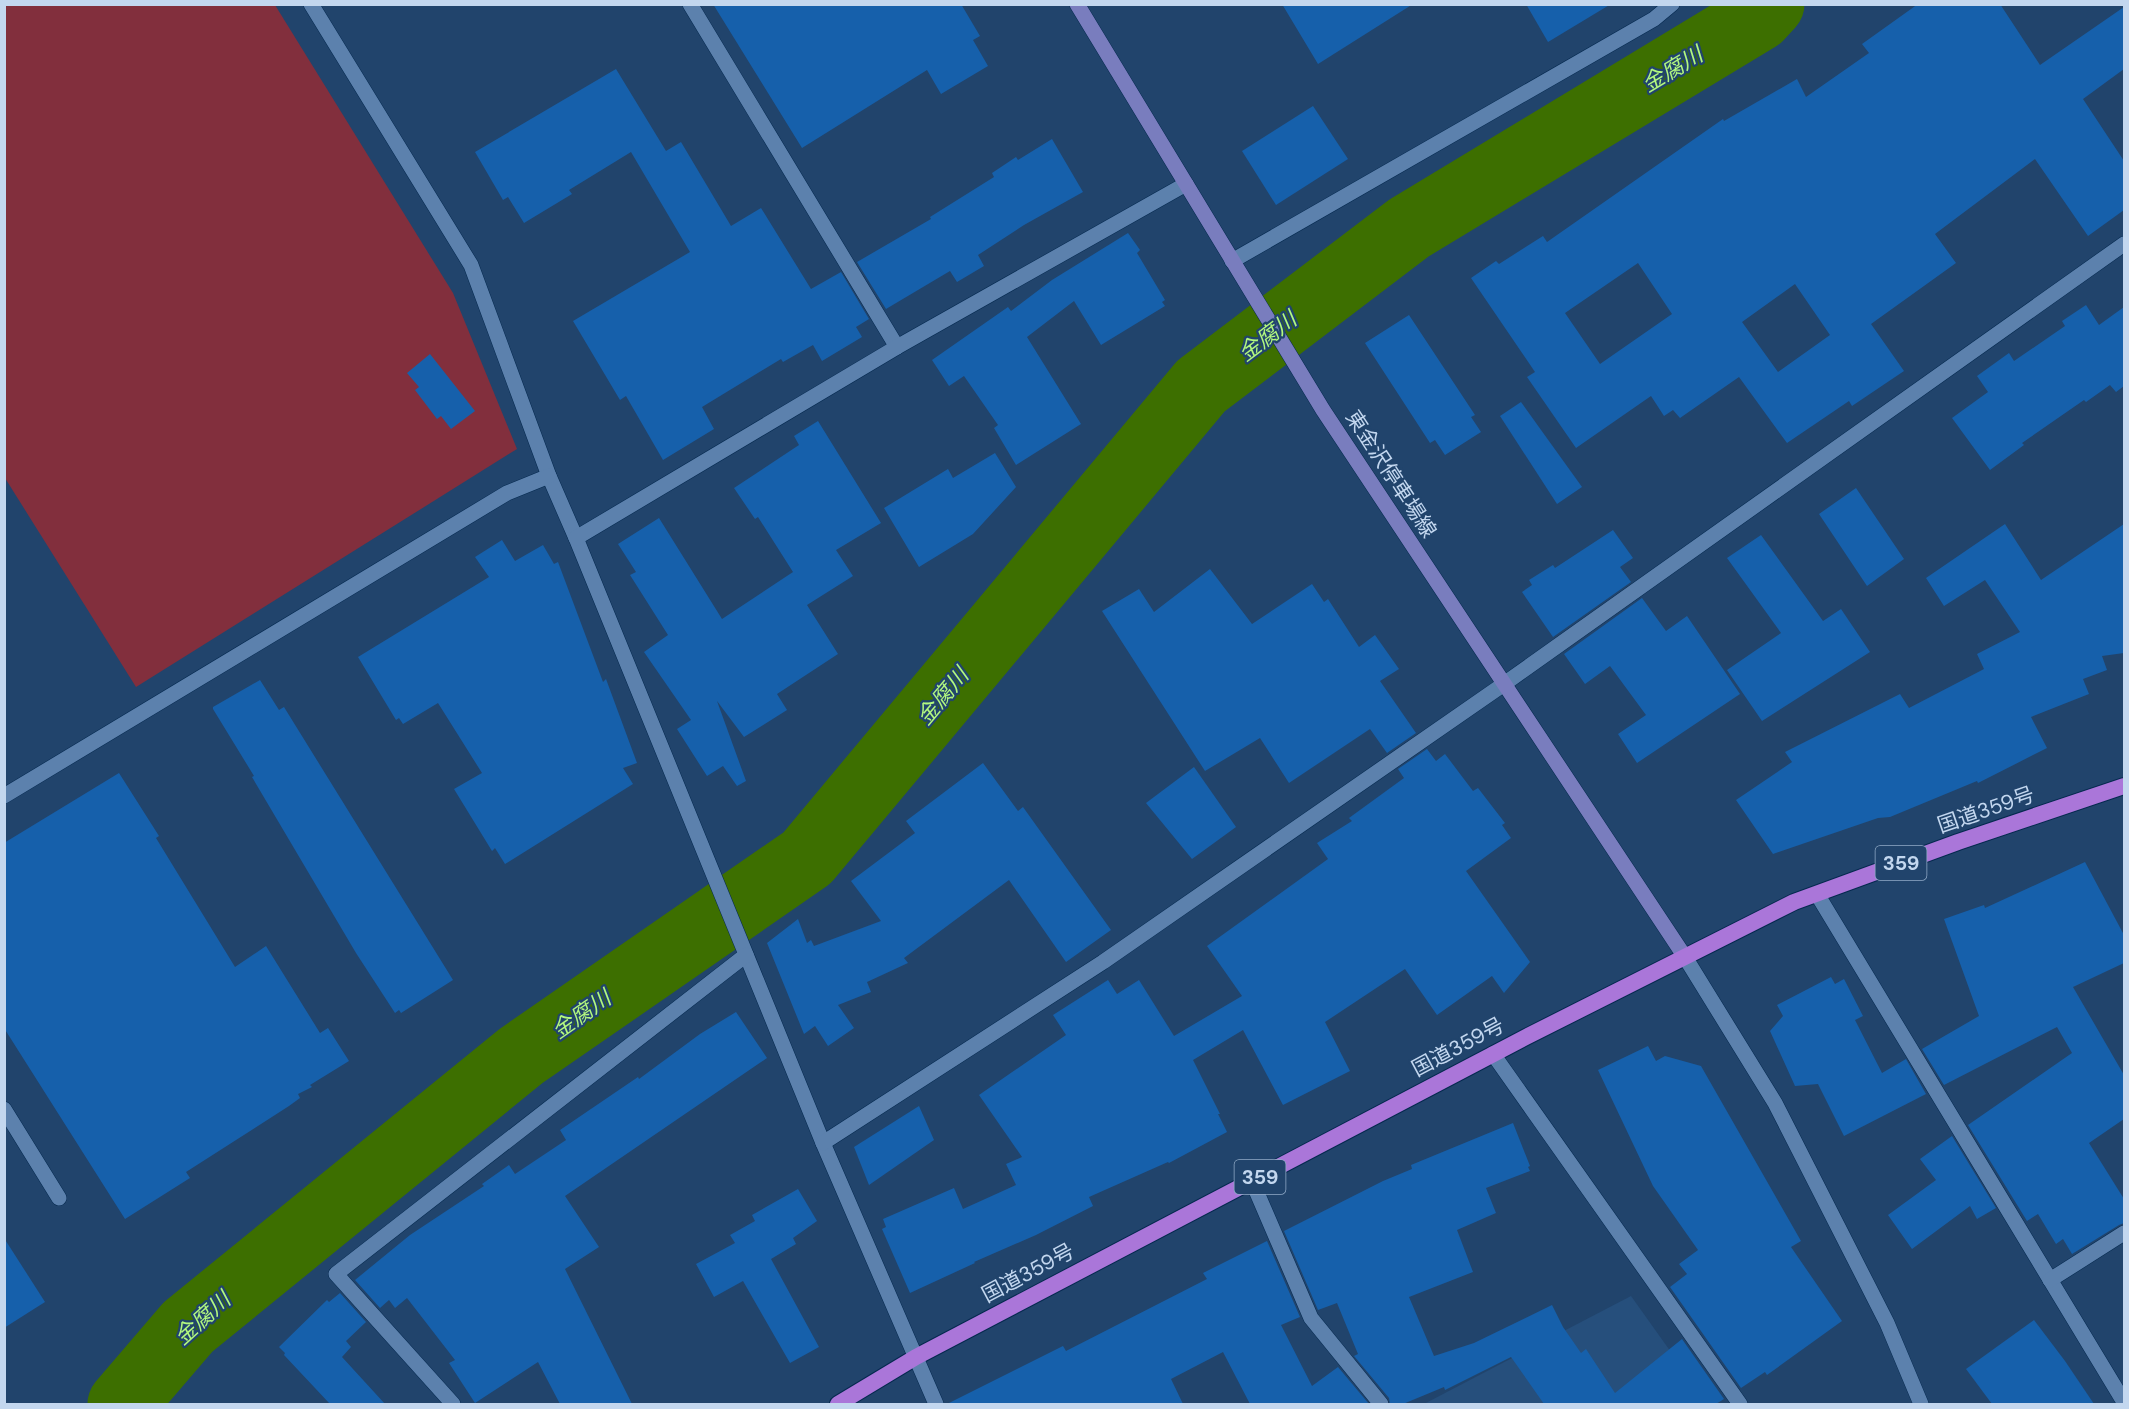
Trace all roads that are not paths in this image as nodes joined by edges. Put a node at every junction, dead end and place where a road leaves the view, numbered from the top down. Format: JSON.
{"nodes":[{"id":1,"x":311,"y":4,"type":"edge"},
{"id":2,"x":690,"y":4,"type":"edge"},
{"id":3,"x":1077,"y":4,"type":"edge"},
{"id":4,"x":1672,"y":4,"type":"edge"},
{"id":5,"x":1186,"y":184,"type":"junction"},
{"id":6,"x":2124,"y":244,"type":"edge"},
{"id":7,"x":1232,"y":261,"type":"junction"},
{"id":8,"x":897,"y":346,"type":"junction"},
{"id":9,"x":549,"y":476,"type":"junction"},
{"id":10,"x":576,"y":538,"type":"junction"},
{"id":11,"x":1504,"y":684,"type":"junction"},
{"id":12,"x":2124,"y":786,"type":"edge"},
{"id":13,"x":4,"y":796,"type":"edge"},
{"id":14,"x":1817,"y":894,"type":"junction"},
{"id":15,"x":744,"y":950,"type":"junction"},
{"id":16,"x":1685,"y":957,"type":"junction"},
{"id":17,"x":1493,"y":1054,"type":"junction"},
{"id":18,"x":4,"y":1109,"type":"edge"},
{"id":19,"x":823,"y":1143,"type":"junction"},
{"id":20,"x":1252,"y":1181,"type":"junction"},
{"id":21,"x":59,"y":1198,"type":"dead end"},
{"id":22,"x":2124,"y":1233,"type":"edge"},
{"id":23,"x":2050,"y":1280,"type":"junction"},
{"id":24,"x":916,"y":1357,"type":"junction"},
{"id":25,"x":2124,"y":1402,"type":"edge"},
{"id":26,"x":453,"y":1404,"type":"edge"},
{"id":27,"x":838,"y":1404,"type":"edge"},
{"id":28,"x":936,"y":1404,"type":"edge"},
{"id":29,"x":1381,"y":1404,"type":"edge"},
{"id":30,"x":1740,"y":1404,"type":"edge"},
{"id":31,"x":1921,"y":1404,"type":"edge"}],
"edges":[{"from":1,"to":9,"type":"street"},
{"from":2,"to":8,"type":"street"},
{"from":3,"to":5,"type":"main road","name":"東金沢停車場線"},
{"from":4,"to":7,"type":"street"},
{"from":5,"to":7,"type":"main road","name":"東金沢停車場線"},
{"from":5,"to":8,"type":"street"},
{"from":6,"to":11,"type":"street"},
{"from":7,"to":11,"type":"main road","name":"東金沢停車場線"},
{"from":8,"to":10,"type":"street"},
{"from":9,"to":10,"type":"street"},
{"from":9,"to":13,"type":"street"},
{"from":10,"to":15,"type":"street"},
{"from":11,"to":16,"type":"main road","name":"東金沢停車場線"},
{"from":11,"to":19,"type":"street"},
{"from":12,"to":14,"type":"highway","name":"国道359号","number":"359"},
{"from":14,"to":16,"type":"highway","name":"国道359号","number":"359"},
{"from":14,"to":23,"type":"street"},
{"from":15,"to":19,"type":"street"},
{"from":15,"to":26,"type":"street"},
{"from":16,"to":17,"type":"highway","name":"国道359号","number":"359"},
{"from":16,"to":31,"type":"street"},
{"from":17,"to":20,"type":"highway","name":"国道359号","number":"359"},
{"from":17,"to":30,"type":"street"},
{"from":18,"to":21,"type":"street"},
{"from":19,"to":24,"type":"street"},
{"from":20,"to":24,"type":"highway","name":"国道359号","number":"359"},
{"from":20,"to":29,"type":"street"},
{"from":22,"to":23,"type":"street"},
{"from":23,"to":25,"type":"street"},
{"from":24,"to":27,"type":"highway","name":"国道359号","number":"359"},
{"from":24,"to":28,"type":"street"}]}
